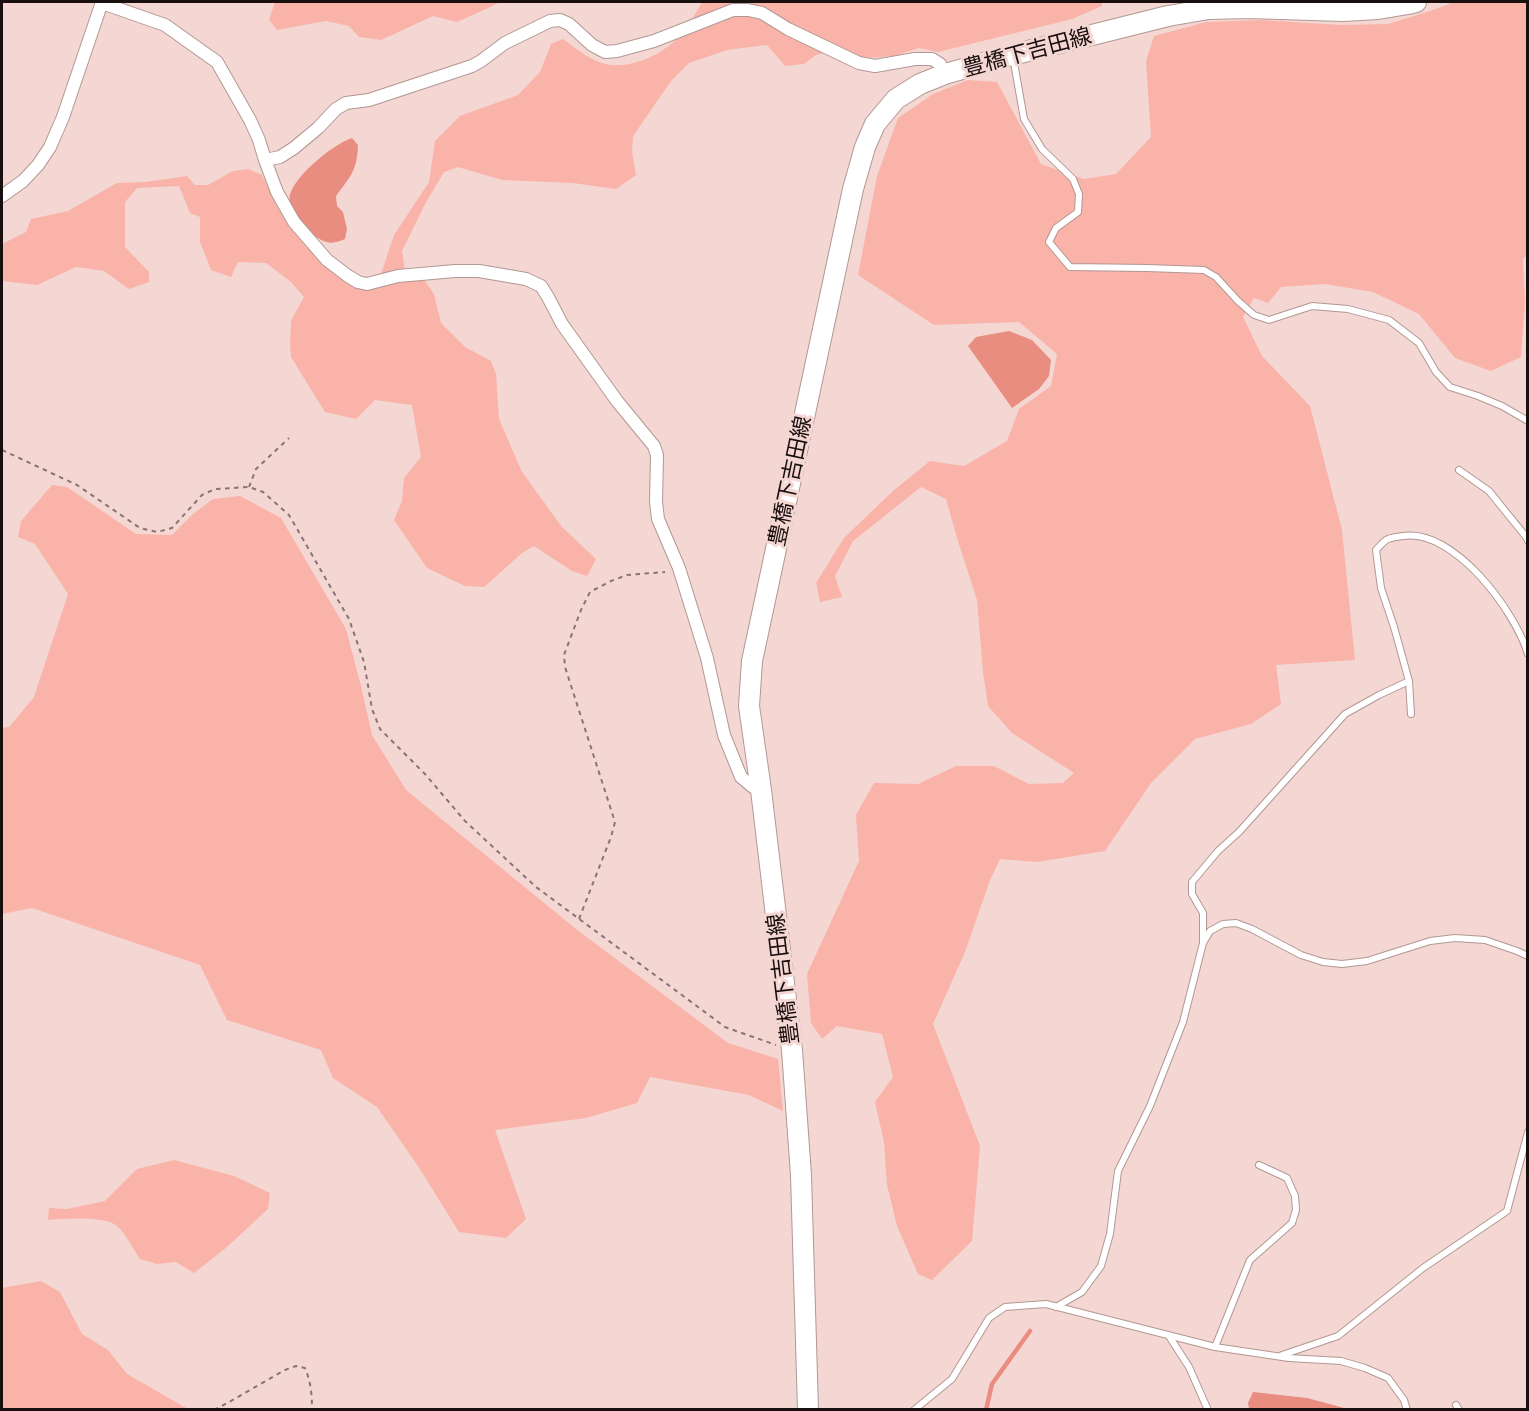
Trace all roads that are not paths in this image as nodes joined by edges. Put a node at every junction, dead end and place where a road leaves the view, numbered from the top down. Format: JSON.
{"nodes":[{"id":1,"x":102,"y":2,"type":"edge"},
{"id":2,"x":1416,"y":2,"type":"edge"},
{"id":3,"x":1012,"y":55,"type":"junction"},
{"id":4,"x":945,"y":74,"type":"junction"},
{"id":5,"x":265,"y":160,"type":"junction"},
{"id":6,"x":2,"y":196,"type":"edge"},
{"id":7,"x":1527,"y":421,"type":"edge"},
{"id":8,"x":1459,"y":470,"type":"dead end"},
{"id":9,"x":1527,"y":541,"type":"edge"},
{"id":10,"x":1527,"y":654,"type":"edge"},
{"id":11,"x":1409,"y":681,"type":"junction"},
{"id":12,"x":1411,"y":714,"type":"dead end"},
{"id":13,"x":761,"y":789,"type":"junction"},
{"id":14,"x":1203,"y":943,"type":"junction"},
{"id":15,"x":1527,"y":956,"type":"edge"},
{"id":16,"x":1527,"y":1132,"type":"edge"},
{"id":17,"x":1259,"y":1165,"type":"dead end"},
{"id":18,"x":1056,"y":1307,"type":"junction"},
{"id":19,"x":1169,"y":1335,"type":"junction"},
{"id":20,"x":1215,"y":1347,"type":"junction"},
{"id":21,"x":1278,"y":1356,"type":"junction"},
{"id":22,"x":808,"y":1410,"type":"edge"},
{"id":23,"x":914,"y":1410,"type":"edge"},
{"id":24,"x":1208,"y":1410,"type":"edge"},
{"id":25,"x":1405,"y":1410,"type":"edge"}],
"edges":[{"from":1,"to":5,"type":"street"},
{"from":1,"to":6,"type":"street"},
{"from":2,"to":3,"type":"main road","name":"豊橋下吉田線"},
{"from":3,"to":4,"type":"main road","name":"豊橋下吉田線"},
{"from":3,"to":7,"type":"lane"},
{"from":4,"to":5,"type":"street"},
{"from":4,"to":13,"type":"main road","name":"豊橋下吉田線"},
{"from":5,"to":13,"type":"street"},
{"from":8,"to":9,"type":"lane"},
{"from":10,"to":11,"type":"lane"},
{"from":11,"to":12,"type":"lane"},
{"from":11,"to":14,"type":"lane"},
{"from":13,"to":22,"type":"main road","name":"豊橋下吉田線"},
{"from":14,"to":15,"type":"lane"},
{"from":14,"to":18,"type":"lane"},
{"from":16,"to":21,"type":"lane"},
{"from":17,"to":20,"type":"lane"},
{"from":18,"to":19,"type":"lane"},
{"from":18,"to":23,"type":"lane"},
{"from":19,"to":20,"type":"lane"},
{"from":19,"to":24,"type":"lane"},
{"from":20,"to":21,"type":"lane"},
{"from":21,"to":25,"type":"lane"}]}
